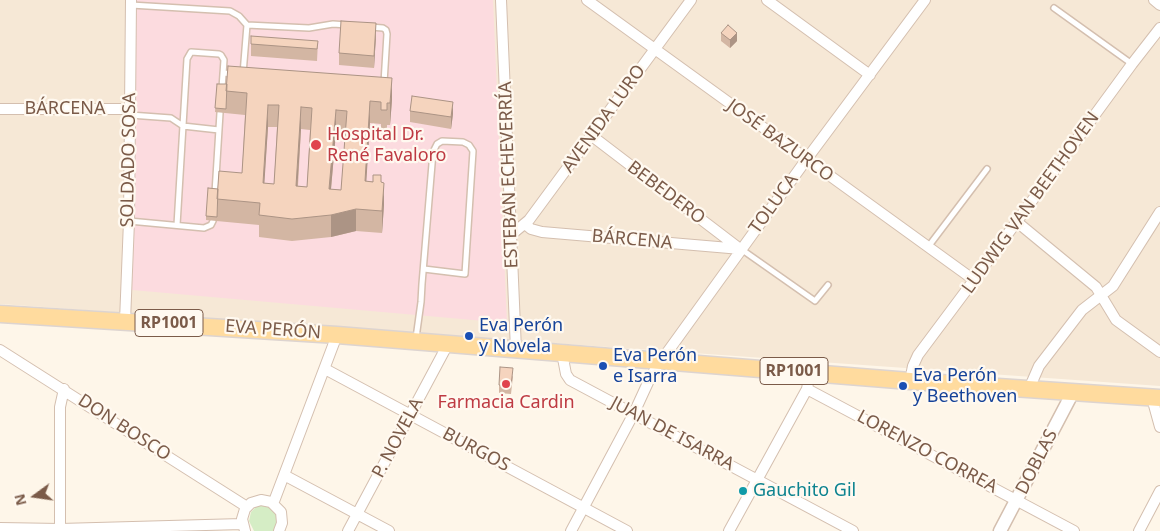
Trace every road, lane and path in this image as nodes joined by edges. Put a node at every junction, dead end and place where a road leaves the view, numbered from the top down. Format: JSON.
{"nodes":[{"id":1,"x":501,"y":0,"type":"edge"},
{"id":2,"x":587,"y":0,"type":"edge"},
{"id":3,"x":691,"y":0,"type":"edge"},
{"id":4,"x":767,"y":0,"type":"edge"},
{"id":5,"x":925,"y":0,"type":"edge"},
{"id":6,"x":1154,"y":0,"type":"edge"},
{"id":7,"x":131,"y":2,"type":"edge"},
{"id":8,"x":1160,"y":5,"type":"edge"},
{"id":9,"x":1054,"y":8,"type":"dead end"},
{"id":10,"x":247,"y":25,"type":"junction"},
{"id":11,"x":356,"y":26,"type":"edge"},
{"id":12,"x":365,"y":26,"type":"edge"},
{"id":13,"x":1160,"y":28,"type":"edge"},
{"id":14,"x":654,"y":50,"type":"junction"},
{"id":15,"x":1132,"y":64,"type":"junction"},
{"id":16,"x":223,"y":74,"type":"junction"},
{"id":17,"x":242,"y":74,"type":"junction"},
{"id":18,"x":252,"y":75,"type":"edge"},
{"id":19,"x":870,"y":75,"type":"junction"},
{"id":20,"x":374,"y":82,"type":"edge"},
{"id":21,"x":222,"y":88,"type":"edge"},
{"id":22,"x":0,"y":109,"type":"edge"},
{"id":23,"x":130,"y":112,"type":"junction"},
{"id":24,"x":220,"y":113,"type":"edge"},
{"id":25,"x":182,"y":126,"type":"junction"},
{"id":26,"x":219,"y":130,"type":"junction"},
{"id":27,"x":592,"y":136,"type":"junction"},
{"id":28,"x":806,"y":160,"type":"junction"},
{"id":29,"x":987,"y":169,"type":"dead end"},
{"id":30,"x":215,"y":193,"type":"edge"},
{"id":31,"x":1160,"y":212,"type":"edge"},
{"id":32,"x":129,"y":221,"type":"junction"},
{"id":33,"x":213,"y":221,"type":"edge"},
{"id":34,"x":1017,"y":222,"type":"junction"},
{"id":35,"x":525,"y":224,"type":"junction"},
{"id":36,"x":177,"y":226,"type":"junction"},
{"id":37,"x":512,"y":234,"type":"junction"},
{"id":38,"x":928,"y":247,"type":"junction"},
{"id":39,"x":741,"y":249,"type":"junction"},
{"id":40,"x":424,"y":269,"type":"junction"},
{"id":41,"x":974,"y":280,"type":"junction"},
{"id":42,"x":828,"y":285,"type":"dead end"},
{"id":43,"x":1101,"y":295,"type":"junction"},
{"id":44,"x":0,"y":314,"type":"edge"},
{"id":45,"x":125,"y":321,"type":"junction"},
{"id":46,"x":337,"y":335,"type":"junction"},
{"id":47,"x":415,"y":341,"type":"junction"},
{"id":48,"x":448,"y":344,"type":"junction"},
{"id":49,"x":0,"y":350,"type":"edge"},
{"id":50,"x":516,"y":350,"type":"junction"},
{"id":51,"x":1160,"y":352,"type":"edge"},
{"id":52,"x":562,"y":353,"type":"junction"},
{"id":53,"x":661,"y":360,"type":"junction"},
{"id":54,"x":325,"y":369,"type":"junction"},
{"id":55,"x":810,"y":372,"type":"junction"},
{"id":56,"x":910,"y":381,"type":"junction"},
{"id":57,"x":64,"y":389,"type":"junction"},
{"id":58,"x":807,"y":389,"type":"junction"},
{"id":59,"x":1030,"y":389,"type":"junction"},
{"id":60,"x":1073,"y":392,"type":"junction"},
{"id":61,"x":1156,"y":398,"type":"edge"},
{"id":62,"x":634,"y":413,"type":"junction"},
{"id":63,"x":410,"y":415,"type":"junction"},
{"id":64,"x":1160,"y":427,"type":"edge"},
{"id":65,"x":284,"y":475,"type":"junction"},
{"id":66,"x":757,"y":480,"type":"junction"},
{"id":67,"x":1160,"y":491,"type":"edge"},
{"id":68,"x":1017,"y":500,"type":"junction"},
{"id":69,"x":273,"y":504,"type":"junction"},
{"id":70,"x":247,"y":507,"type":"junction"},
{"id":71,"x":583,"y":508,"type":"junction"},
{"id":72,"x":358,"y":514,"type":"junction"},
{"id":73,"x":243,"y":527,"type":"edge"},
{"id":74,"x":0,"y":528,"type":"edge"},
{"id":75,"x":60,"y":530,"type":"edge"},
{"id":76,"x":279,"y":531,"type":"edge"},
{"id":77,"x":348,"y":531,"type":"edge"},
{"id":78,"x":389,"y":531,"type":"edge"},
{"id":79,"x":571,"y":531,"type":"edge"},
{"id":80,"x":627,"y":531,"type":"edge"},
{"id":81,"x":729,"y":531,"type":"edge"},
{"id":82,"x":853,"y":531,"type":"edge"},
{"id":83,"x":1000,"y":531,"type":"edge"},
{"id":84,"x":1074,"y":531,"type":"edge"},
{"id":85,"x":1139,"y":531,"type":"edge"}],
"edges":[{"from":1,"to":37,"type":"street","name":"ESTEBAN ECHEVERRÍA"},
{"from":2,"to":14,"type":"street","name":"JOSÉ BAZURCO"},
{"from":3,"to":14,"type":"street","name":"AVENIDA LURO"},
{"from":4,"to":19,"type":"street"},
{"from":5,"to":19,"type":"street","name":"TOLUCA"},
{"from":6,"to":8,"type":"street"},
{"from":7,"to":10,"type":"lane"},
{"from":7,"to":23,"type":"street","name":"SOLDADO SOSA"},
{"from":9,"to":15,"type":"lane"},
{"from":10,"to":11,"type":"lane"},
{"from":10,"to":17,"type":"lane"},
{"from":12,"to":20,"type":"lane"},
{"from":13,"to":15,"type":"street","name":"LUDWIG VAN BEETHOVEN"},
{"from":14,"to":27,"type":"street","name":"AVENIDA LURO"},
{"from":14,"to":28,"type":"street","name":"JOSÉ BAZURCO"},
{"from":15,"to":34,"type":"street","name":"LUDWIG VAN BEETHOVEN"},
{"from":16,"to":17,"type":"lane"},
{"from":16,"to":21,"type":"lane"},
{"from":16,"to":25,"type":"lane"},
{"from":17,"to":18,"type":"lane"},
{"from":19,"to":28,"type":"street","name":"TOLUCA"},
{"from":22,"to":23,"type":"street","name":"BÁRCENA"},
{"from":23,"to":25,"type":"lane"},
{"from":23,"to":32,"type":"street","name":"SOLDADO SOSA"},
{"from":24,"to":26,"type":"lane"},
{"from":25,"to":26,"type":"lane"},
{"from":25,"to":36,"type":"lane"},
{"from":26,"to":30,"type":"lane"},
{"from":27,"to":35,"type":"street","name":"AVENIDA LURO"},
{"from":27,"to":39,"type":"street","name":"BEBEDERO"},
{"from":28,"to":38,"type":"street","name":"JOSÉ BAZURCO"},
{"from":28,"to":39,"type":"street","name":"TOLUCA"},
{"from":29,"to":38,"type":"lane"},
{"from":31,"to":43,"type":"street"},
{"from":32,"to":36,"type":"lane"},
{"from":32,"to":45,"type":"street","name":"SOLDADO SOSA"},
{"from":33,"to":36,"type":"lane"},
{"from":34,"to":41,"type":"street","name":"LUDWIG VAN BEETHOVEN"},
{"from":34,"to":43,"type":"street"},
{"from":35,"to":37,"type":"street","name":"AVENIDA LURO"},
{"from":35,"to":39,"type":"street","name":"BÁRCENA"},
{"from":37,"to":50,"type":"street","name":"ESTEBAN ECHEVERRÍA"},
{"from":38,"to":41,"type":"street","name":"JOSÉ BAZURCO"},
{"from":39,"to":42,"type":"lane"},
{"from":39,"to":53,"type":"street","name":"TOLUCA"},
{"from":40,"to":40,"type":"lane"},
{"from":40,"to":47,"type":"lane"},
{"from":41,"to":56,"type":"street","name":"LUDWIG VAN BEETHOVEN"},
{"from":43,"to":51,"type":"street"},
{"from":43,"to":59,"type":"street"},
{"from":44,"to":45,"type":"main road","name":"EVA PERÓN","number":"RP1001"},
{"from":45,"to":46,"type":"main road","name":"EVA PERÓN","number":"RP1001"},
{"from":46,"to":47,"type":"main road","name":"EVA PERÓN","number":"RP1001"},
{"from":46,"to":54,"type":"street"},
{"from":47,"to":48,"type":"main road","name":"EVA PERÓN","number":"RP1001"},
{"from":48,"to":50,"type":"main road","name":"EVA PERÓN","number":"RP1001"},
{"from":48,"to":63,"type":"street","name":"P. NOVELA"},
{"from":49,"to":57,"type":"street","name":"DON BOSCO"},
{"from":50,"to":52,"type":"main road","number":"RP1001"},
{"from":52,"to":53,"type":"main road","number":"RP1001"},
{"from":52,"to":62,"type":"street","name":"JUAN DE ISARRA"},
{"from":53,"to":55,"type":"main road","number":"RP1001"},
{"from":53,"to":62,"type":"street","name":"TOLUCA"},
{"from":54,"to":63,"type":"street","name":"BURGOS"},
{"from":54,"to":65,"type":"street"},
{"from":55,"to":56,"type":"main road","number":"RP1001"},
{"from":55,"to":58,"type":"street"},
{"from":56,"to":59,"type":"main road","number":"RP1001"},
{"from":57,"to":70,"type":"street","name":"DON BOSCO"},
{"from":57,"to":75,"type":"street"},
{"from":58,"to":66,"type":"street"},
{"from":58,"to":68,"type":"street","name":"LORENZO CORREA"},
{"from":59,"to":60,"type":"main road","number":"RP1001"},
{"from":60,"to":61,"type":"main road","number":"RP1001"},
{"from":60,"to":68,"type":"street","name":"DOBLAS"},
{"from":61,"to":64,"type":"street"},
{"from":62,"to":66,"type":"street","name":"JUAN DE ISARRA"},
{"from":62,"to":71,"type":"street","name":"TOLUCA"},
{"from":63,"to":71,"type":"street","name":"BURGOS"},
{"from":63,"to":72,"type":"street","name":"P. NOVELA"},
{"from":65,"to":69,"type":"street"},
{"from":65,"to":72,"type":"street"},
{"from":66,"to":81,"type":"street"},
{"from":66,"to":82,"type":"street","name":"JUAN DE ISARRA"},
{"from":67,"to":85,"type":"street"},
{"from":68,"to":83,"type":"street","name":"DOBLAS"},
{"from":68,"to":84,"type":"street","name":"LORENZO CORREA"},
{"from":69,"to":70,"type":"street"},
{"from":69,"to":76,"type":"street"},
{"from":70,"to":73,"type":"street"},
{"from":71,"to":79,"type":"street","name":"TOLUCA"},
{"from":71,"to":80,"type":"street","name":"BURGOS"},
{"from":72,"to":77,"type":"street","name":"P. NOVELA"},
{"from":72,"to":78,"type":"street"},
{"from":73,"to":75,"type":"street"},
{"from":74,"to":75,"type":"street"}]}
